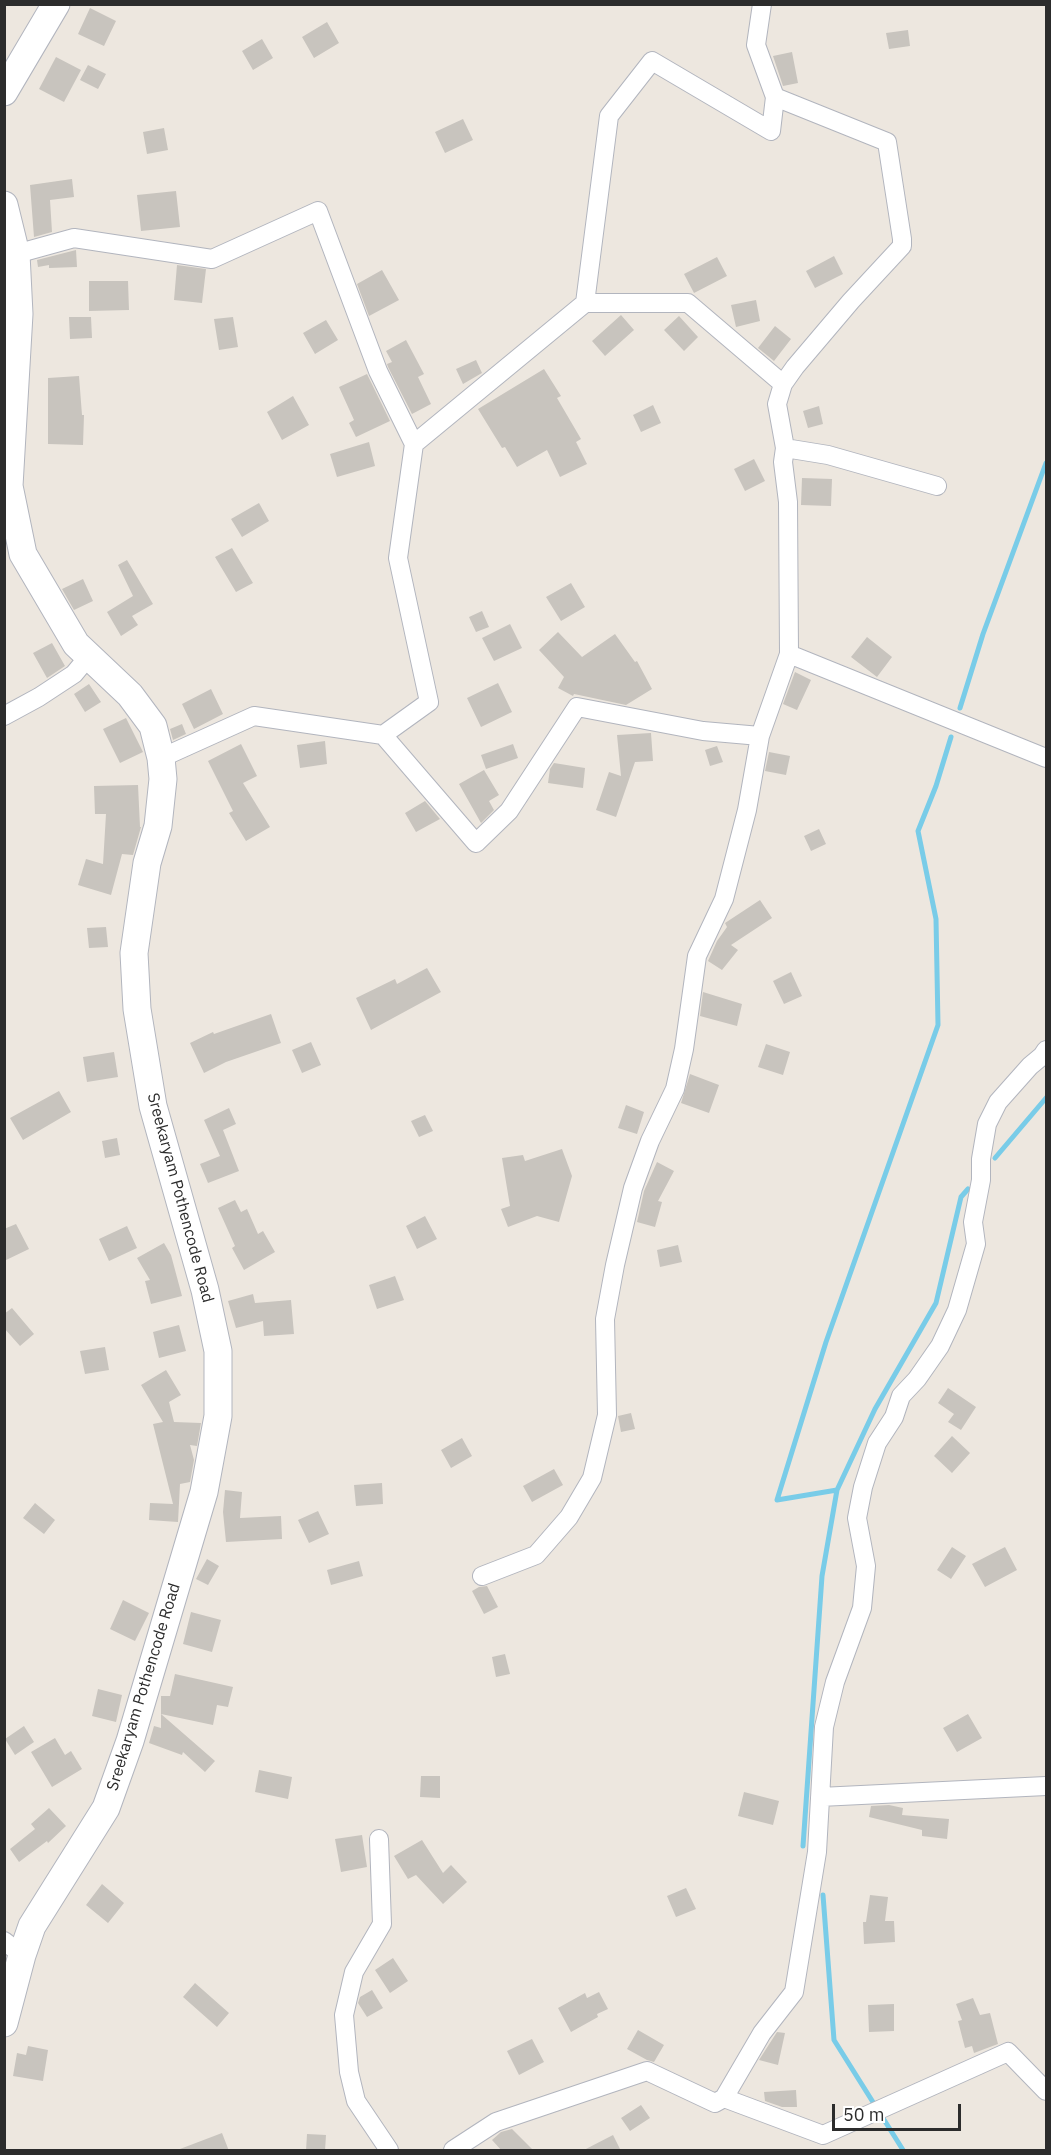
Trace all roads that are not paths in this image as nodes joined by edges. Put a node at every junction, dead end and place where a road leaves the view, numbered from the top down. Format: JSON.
{"nodes":[{"id":1,"x":56,"y":4,"type":"edge"},
{"id":2,"x":762,"y":4,"type":"edge"},
{"id":3,"x":4,"y":92,"type":"edge"},
{"id":4,"x":775,"y":97,"type":"junction"},
{"id":5,"x":4,"y":205,"type":"edge"},
{"id":6,"x":16,"y":254,"type":"junction"},
{"id":7,"x":585,"y":303,"type":"junction"},
{"id":8,"x":783,"y":384,"type":"junction"},
{"id":9,"x":414,"y":444,"type":"junction"},
{"id":10,"x":785,"y":448,"type":"junction"},
{"id":11,"x":937,"y":486,"type":"dead end"},
{"id":12,"x":789,"y":654,"type":"junction"},
{"id":13,"x":89,"y":656,"type":"junction"},
{"id":14,"x":4,"y":716,"type":"edge"},
{"id":15,"x":383,"y":735,"type":"junction"},
{"id":16,"x":760,"y":736,"type":"junction"},
{"id":17,"x":161,"y":758,"type":"junction"},
{"id":18,"x":1047,"y":758,"type":"edge"},
{"id":19,"x":1047,"y":1050,"type":"edge"},
{"id":20,"x":482,"y":1576,"type":"dead end"},
{"id":21,"x":1047,"y":1786,"type":"edge"},
{"id":22,"x":820,"y":1797,"type":"junction"},
{"id":23,"x":379,"y":1839,"type":"dead end"},
{"id":24,"x":13,"y":1948,"type":"edge"},
{"id":25,"x":4,"y":2024,"type":"edge"},
{"id":26,"x":1047,"y":2091,"type":"edge"},
{"id":27,"x":724,"y":2098,"type":"junction"},
{"id":28,"x":389,"y":2151,"type":"edge"},
{"id":29,"x":453,"y":2151,"type":"edge"}],
"edges":[{"from":1,"to":3,"type":"main road"},
{"from":2,"to":4,"type":"street"},
{"from":4,"to":7,"type":"street"},
{"from":4,"to":8,"type":"street"},
{"from":5,"to":6,"type":"main road","name":"Sreekaryam Pothencode Road"},
{"from":6,"to":9,"type":"street"},
{"from":6,"to":13,"type":"main road","name":"Sreekaryam Pothencode Road"},
{"from":7,"to":8,"type":"street"},
{"from":7,"to":9,"type":"street"},
{"from":8,"to":10,"type":"street"},
{"from":9,"to":15,"type":"street"},
{"from":10,"to":11,"type":"street"},
{"from":10,"to":12,"type":"street"},
{"from":12,"to":16,"type":"street"},
{"from":12,"to":18,"type":"street"},
{"from":13,"to":14,"type":"street"},
{"from":13,"to":17,"type":"main road","name":"Sreekaryam Pothencode Road"},
{"from":15,"to":16,"type":"street"},
{"from":15,"to":17,"type":"street"},
{"from":16,"to":20,"type":"street"},
{"from":17,"to":24,"type":"main road","name":"Sreekaryam Pothencode Road"},
{"from":19,"to":22,"type":"street"},
{"from":21,"to":22,"type":"street"},
{"from":22,"to":27,"type":"street"},
{"from":23,"to":28,"type":"street"},
{"from":24,"to":25,"type":"main road","name":"Sreekaryam Pothencode Road"},
{"from":26,"to":27,"type":"street"},
{"from":27,"to":29,"type":"street"}]}
